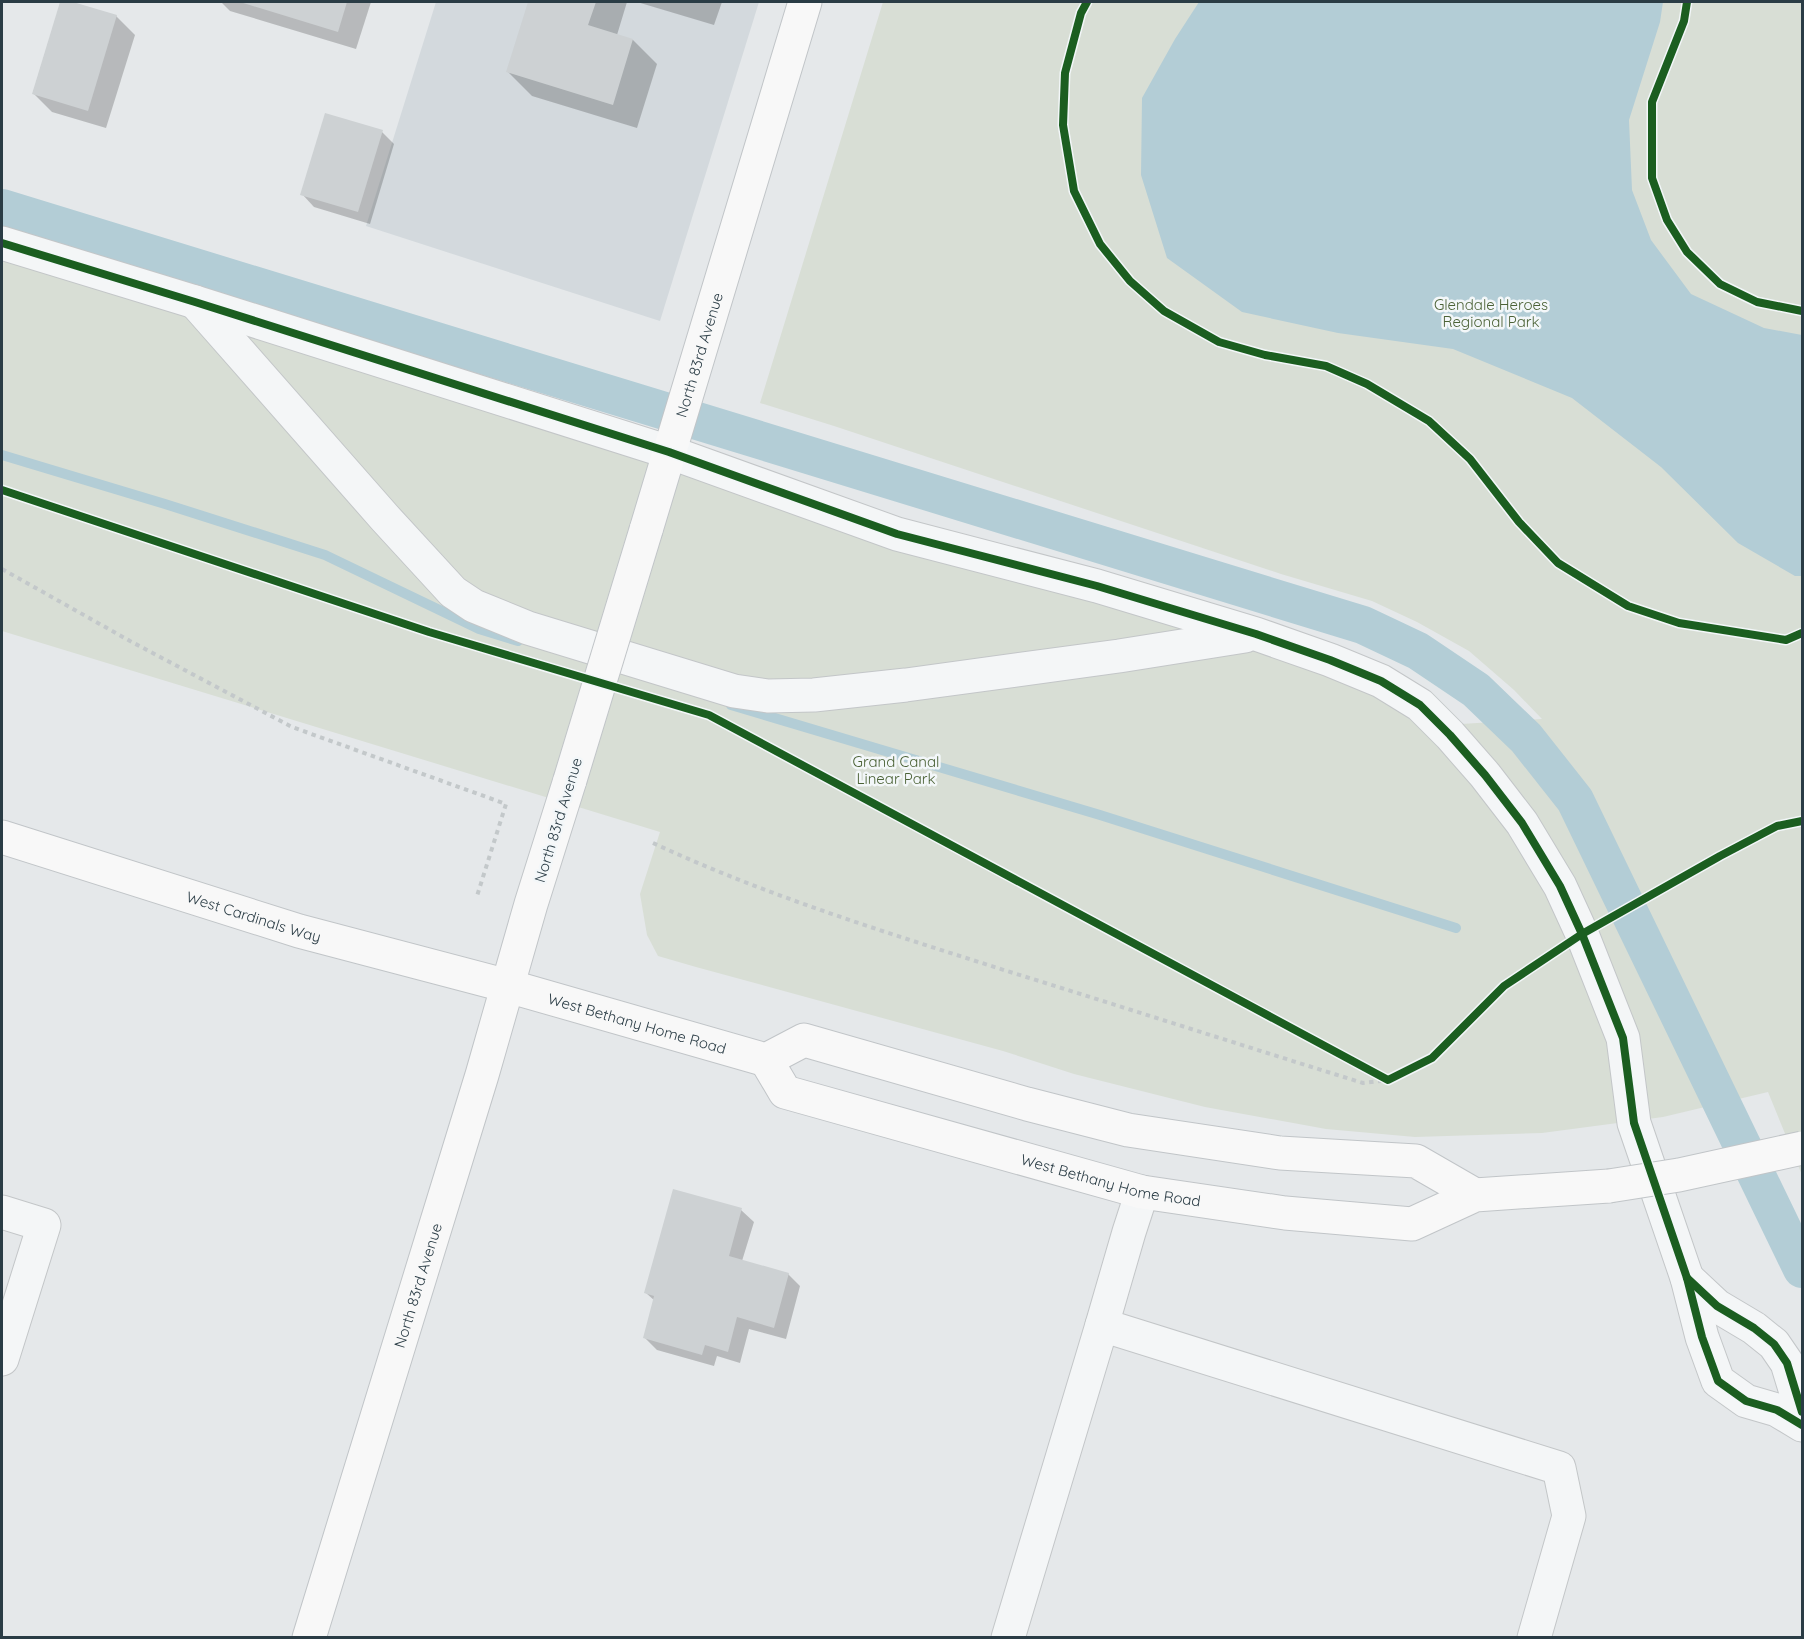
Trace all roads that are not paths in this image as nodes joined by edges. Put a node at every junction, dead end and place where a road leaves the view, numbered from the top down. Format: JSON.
{"nodes":[{"id":1,"x":805,"y":2,"type":"edge"},
{"id":2,"x":2,"y":243,"type":"edge"},
{"id":3,"x":195,"y":302,"type":"junction"},
{"id":4,"x":669,"y":452,"type":"junction"},
{"id":5,"x":1256,"y":634,"type":"junction"},
{"id":6,"x":2,"y":837,"type":"edge"},
{"id":7,"x":508,"y":986,"type":"junction"},
{"id":8,"x":766,"y":1060,"type":"junction"},
{"id":9,"x":1803,"y":1148,"type":"edge"},
{"id":10,"x":1142,"y":1192,"type":"junction"},
{"id":11,"x":1475,"y":1195,"type":"junction"},
{"id":12,"x":2,"y":1212,"type":"edge"},
{"id":13,"x":1688,"y":1278,"type":"junction"},
{"id":14,"x":1102,"y":1325,"type":"junction"},
{"id":15,"x":2,"y":1359,"type":"edge"},
{"id":16,"x":1803,"y":1412,"type":"edge"},
{"id":17,"x":1803,"y":1425,"type":"edge"},
{"id":18,"x":309,"y":1638,"type":"edge"},
{"id":19,"x":1008,"y":1638,"type":"edge"},
{"id":20,"x":1534,"y":1638,"type":"edge"}],
"edges":[{"from":1,"to":4,"type":"main road","name":"North 83rd Avenue"},
{"from":2,"to":3,"type":"street"},
{"from":3,"to":4,"type":"street"},
{"from":3,"to":5,"type":"street"},
{"from":4,"to":5,"type":"street"},
{"from":4,"to":7,"type":"main road","name":"North 83rd Avenue","bridge":true},
{"from":5,"to":13,"type":"street"},
{"from":6,"to":7,"type":"main road","name":"West Cardinals Way"},
{"from":7,"to":8,"type":"main road","name":"West Bethany Home Road"},
{"from":7,"to":18,"type":"main road","name":"North 83rd Avenue"},
{"from":8,"to":10,"type":"main road","name":"West Bethany Home Road"},
{"from":8,"to":11,"type":"main road"},
{"from":9,"to":11,"type":"main road","name":"West Bethany Home Road","bridge":true},
{"from":10,"to":11,"type":"main road","name":"West Bethany Home Road"},
{"from":10,"to":14,"type":"street"},
{"from":12,"to":15,"type":"street"},
{"from":13,"to":16,"type":"street"},
{"from":13,"to":17,"type":"street"},
{"from":14,"to":19,"type":"street"},
{"from":14,"to":20,"type":"street"}]}
